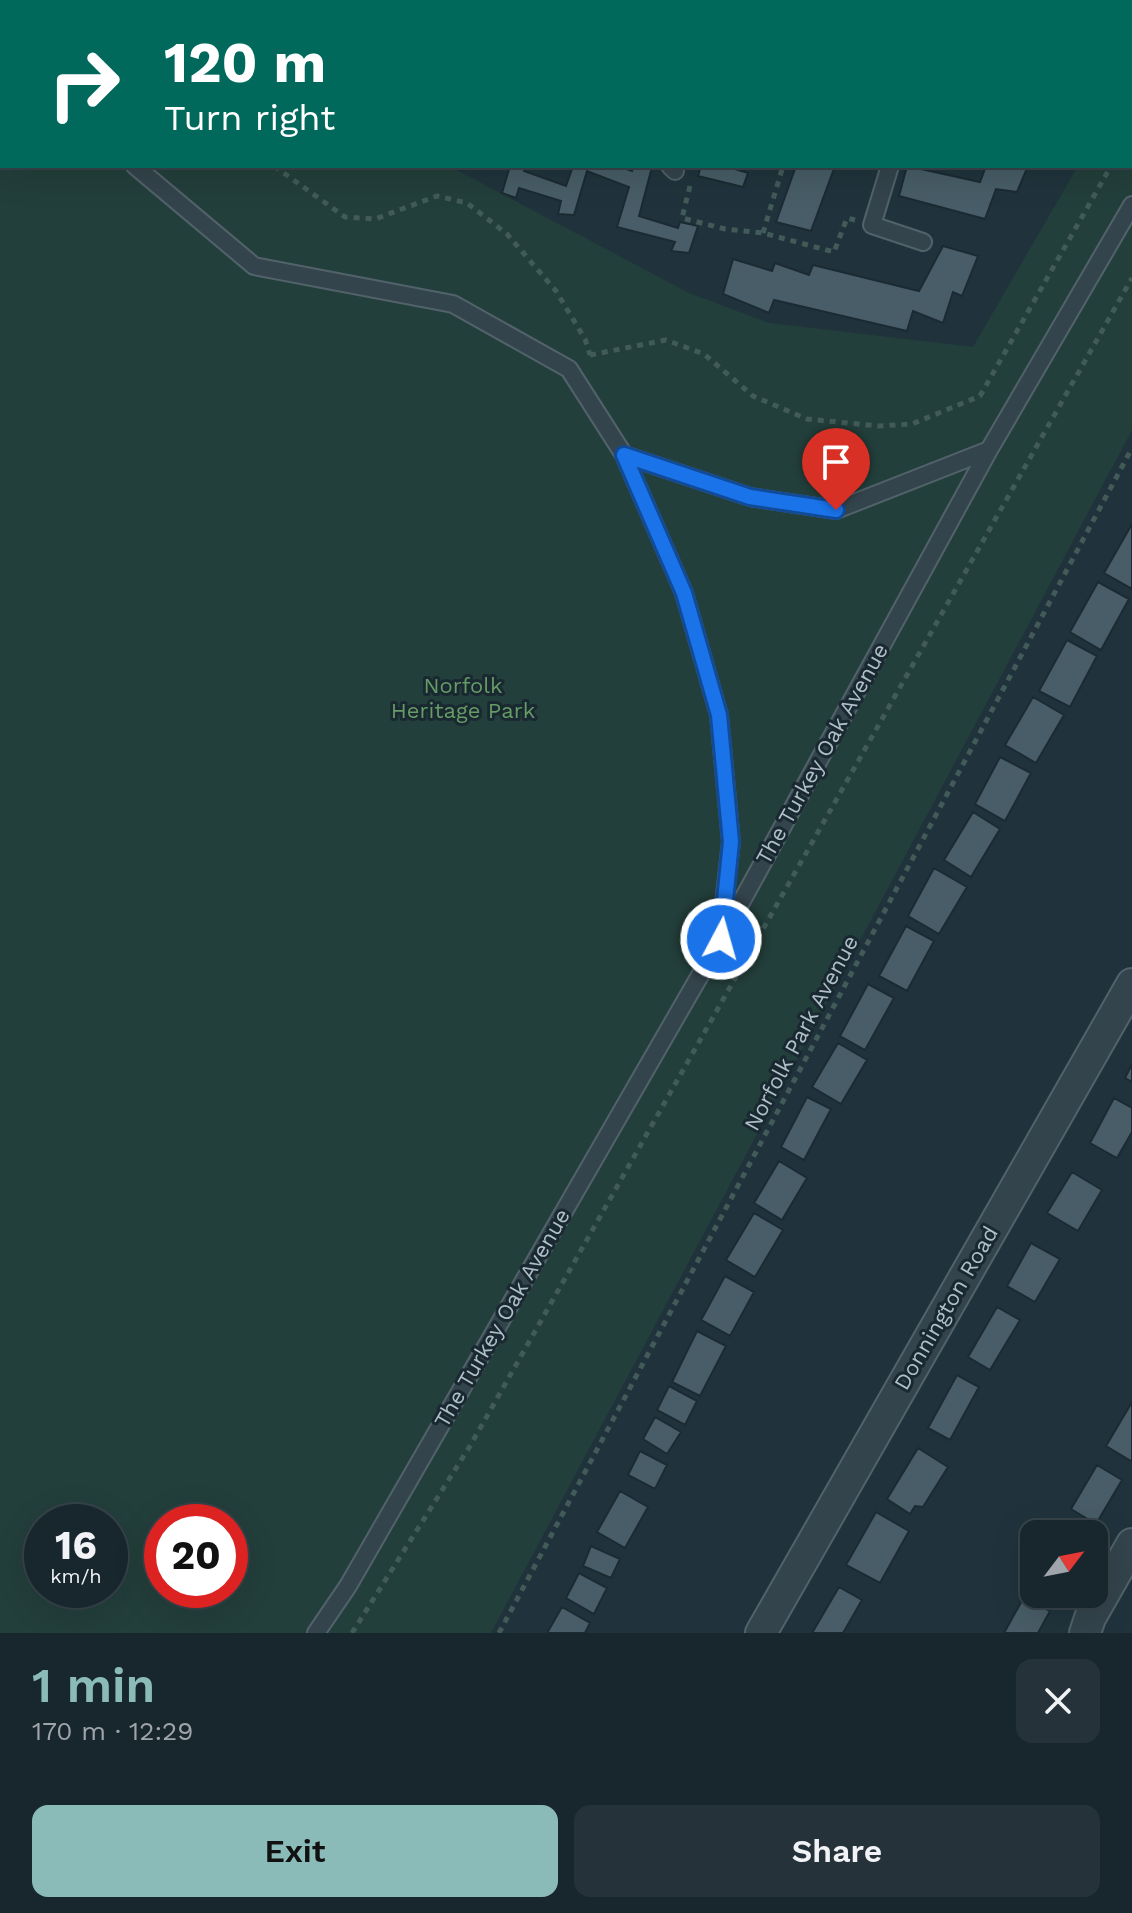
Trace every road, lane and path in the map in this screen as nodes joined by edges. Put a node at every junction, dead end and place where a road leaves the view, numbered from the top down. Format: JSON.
{"nodes":[{"id":1,"x":137,"y":168,"type":"edge"},
{"id":2,"x":277,"y":168,"type":"edge"},
{"id":3,"x":782,"y":168,"type":"edge"},
{"id":4,"x":889,"y":168,"type":"edge"},
{"id":5,"x":1110,"y":168,"type":"edge"},
{"id":6,"x":693,"y":175,"type":"dead end"},
{"id":7,"x":1132,"y":205,"type":"edge"},
{"id":8,"x":872,"y":225,"type":"junction"},
{"id":9,"x":763,"y":233,"type":"junction"},
{"id":10,"x":923,"y":242,"type":"dead end"},
{"id":11,"x":1132,"y":278,"type":"edge"},
{"id":12,"x":590,"y":355,"type":"junction"},
{"id":13,"x":595,"y":370,"type":"dead end"},
{"id":14,"x":1132,"y":448,"type":"edge"},
{"id":15,"x":989,"y":450,"type":"junction"},
{"id":16,"x":624,"y":455,"type":"junction"},
{"id":17,"x":721,"y":939,"type":"junction"},
{"id":18,"x":1132,"y":984,"type":"edge"},
{"id":19,"x":1132,"y":1544,"type":"edge"},
{"id":20,"x":316,"y":1633,"type":"edge"},
{"id":21,"x":352,"y":1633,"type":"edge"},
{"id":22,"x":499,"y":1633,"type":"edge"},
{"id":23,"x":761,"y":1633,"type":"edge"},
{"id":24,"x":1085,"y":1633,"type":"edge"}],
"edges":[{"from":1,"to":16,"type":"lane"},
{"from":2,"to":12,"type":"path"},
{"from":3,"to":9,"type":"path"},
{"from":4,"to":8,"type":"lane"},
{"from":5,"to":12,"type":"path"},
{"from":6,"to":9,"type":"path"},
{"from":7,"to":15,"type":"lane","name":"The Turkey Oak Avenue"},
{"from":8,"to":9,"type":"path"},
{"from":8,"to":10,"type":"lane"},
{"from":11,"to":21,"type":"path"},
{"from":12,"to":13,"type":"path"},
{"from":14,"to":22,"type":"path","name":"Norfolk Park Avenue"},
{"from":15,"to":16,"type":"lane"},
{"from":15,"to":17,"type":"lane","name":"The Turkey Oak Avenue"},
{"from":16,"to":17,"type":"lane"},
{"from":17,"to":20,"type":"lane","name":"The Turkey Oak Avenue"},
{"from":18,"to":23,"type":"street","name":"Donnington Road"},
{"from":19,"to":24,"type":"street"}]}
